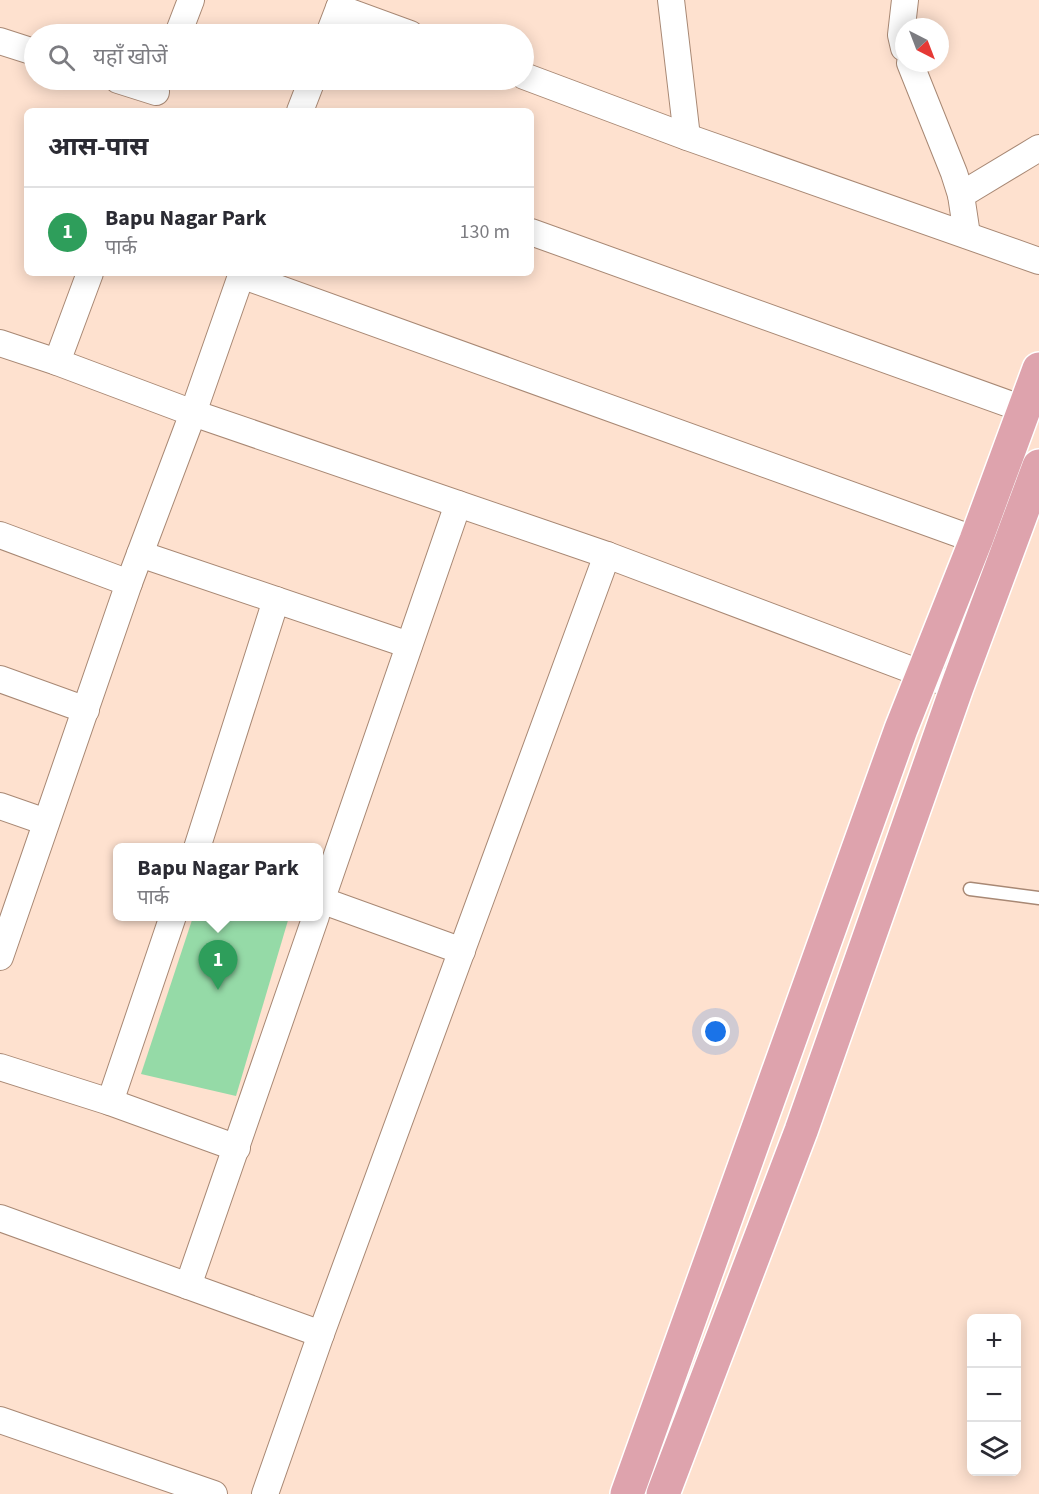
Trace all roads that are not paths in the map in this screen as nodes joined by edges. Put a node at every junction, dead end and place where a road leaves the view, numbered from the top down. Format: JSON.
{"nodes":[{"id":1,"x":191,"y":0,"type":"edge"},
{"id":2,"x":671,"y":0,"type":"edge"},
{"id":3,"x":905,"y":0,"type":"edge"},
{"id":4,"x":340,"y":4,"type":"edge"},
{"id":5,"x":902,"y":18,"type":"edge"},
{"id":6,"x":182,"y":24,"type":"edge"},
{"id":7,"x":333,"y":24,"type":"edge"},
{"id":8,"x":387,"y":24,"type":"edge"},
{"id":9,"x":2,"y":48,"type":"edge"},
{"id":10,"x":24,"y":51,"type":"edge"},
{"id":11,"x":914,"y":72,"type":"edge"},
{"id":12,"x":534,"y":80,"type":"edge"},
{"id":13,"x":308,"y":90,"type":"edge"},
{"id":14,"x":301,"y":108,"type":"edge"},
{"id":15,"x":687,"y":136,"type":"junction"},
{"id":16,"x":1039,"y":148,"type":"edge"},
{"id":17,"x":961,"y":195,"type":"junction"},
{"id":18,"x":534,"y":233,"type":"edge"},
{"id":19,"x":967,"y":235,"type":"junction"},
{"id":20,"x":1039,"y":261,"type":"edge"},
{"id":21,"x":89,"y":276,"type":"edge"},
{"id":22,"x":241,"y":276,"type":"edge"},
{"id":23,"x":248,"y":276,"type":"edge"},
{"id":24,"x":0,"y":343,"type":"edge"},
{"id":25,"x":57,"y":362,"type":"junction"},
{"id":26,"x":1039,"y":369,"type":"edge"},
{"id":27,"x":1023,"y":409,"type":"junction"},
{"id":28,"x":193,"y":412,"type":"junction"},
{"id":29,"x":1039,"y":466,"type":"edge"},
{"id":30,"x":458,"y":504,"type":"junction"},
{"id":31,"x":0,"y":535,"type":"edge"},
{"id":32,"x":976,"y":540,"type":"junction"},
{"id":33,"x":140,"y":554,"type":"junction"},
{"id":34,"x":607,"y":555,"type":"junction"},
{"id":35,"x":129,"y":583,"type":"junction"},
{"id":36,"x":276,"y":600,"type":"junction"},
{"id":37,"x":409,"y":645,"type":"junction"},
{"id":38,"x":924,"y":675,"type":"junction"},
{"id":39,"x":0,"y":679,"type":"edge"},
{"id":40,"x":957,"y":687,"type":"junction"},
{"id":41,"x":86,"y":710,"type":"junction"},
{"id":42,"x":0,"y":806,"type":"edge"},
{"id":43,"x":46,"y":822,"type":"junction"},
{"id":44,"x":199,"y":843,"type":"edge"},
{"id":45,"x":970,"y":889,"type":"dead end"},
{"id":46,"x":323,"y":894,"type":"edge"},
{"id":47,"x":1039,"y":898,"type":"edge"},
{"id":48,"x":323,"y":907,"type":"edge"},
{"id":49,"x":171,"y":921,"type":"edge"},
{"id":50,"x":314,"y":921,"type":"edge"},
{"id":51,"x":462,"y":951,"type":"junction"},
{"id":52,"x":0,"y":957,"type":"edge"},
{"id":53,"x":0,"y":1067,"type":"edge"},
{"id":54,"x":110,"y":1102,"type":"junction"},
{"id":55,"x":237,"y":1148,"type":"junction"},
{"id":56,"x":0,"y":1218,"type":"edge"},
{"id":57,"x":188,"y":1286,"type":"junction"},
{"id":58,"x":321,"y":1334,"type":"junction"},
{"id":59,"x":0,"y":1420,"type":"edge"},
{"id":60,"x":214,"y":1494,"type":"edge"},
{"id":61,"x":265,"y":1494,"type":"edge"},
{"id":62,"x":627,"y":1494,"type":"edge"},
{"id":63,"x":663,"y":1494,"type":"edge"}],
"edges":[{"from":1,"to":6,"type":"street"},
{"from":2,"to":15,"type":"street"},
{"from":3,"to":5,"type":"street"},
{"from":4,"to":7,"type":"street"},
{"from":4,"to":8,"type":"street"},
{"from":9,"to":10,"type":"street"},
{"from":11,"to":17,"type":"street"},
{"from":12,"to":15,"type":"street"},
{"from":13,"to":14,"type":"street"},
{"from":15,"to":19,"type":"street"},
{"from":16,"to":17,"type":"street"},
{"from":17,"to":19,"type":"street"},
{"from":18,"to":27,"type":"street"},
{"from":19,"to":20,"type":"street"},
{"from":21,"to":25,"type":"street"},
{"from":22,"to":28,"type":"street"},
{"from":23,"to":32,"type":"street"},
{"from":24,"to":25,"type":"street"},
{"from":25,"to":28,"type":"street"},
{"from":26,"to":27,"type":"main road"},
{"from":27,"to":32,"type":"main road"},
{"from":28,"to":30,"type":"street"},
{"from":28,"to":33,"type":"street"},
{"from":29,"to":40,"type":"main road"},
{"from":30,"to":34,"type":"street"},
{"from":30,"to":37,"type":"street"},
{"from":31,"to":35,"type":"street"},
{"from":32,"to":38,"type":"main road"},
{"from":33,"to":35,"type":"street"},
{"from":33,"to":36,"type":"street"},
{"from":34,"to":38,"type":"street"},
{"from":34,"to":51,"type":"street"},
{"from":35,"to":41,"type":"street"},
{"from":36,"to":37,"type":"street"},
{"from":36,"to":44,"type":"street"},
{"from":37,"to":46,"type":"street"},
{"from":38,"to":40,"type":"street"},
{"from":38,"to":62,"type":"main road"},
{"from":39,"to":41,"type":"street"},
{"from":40,"to":63,"type":"main road"},
{"from":41,"to":43,"type":"street"},
{"from":42,"to":43,"type":"street"},
{"from":43,"to":52,"type":"street"},
{"from":45,"to":47,"type":"lane"},
{"from":48,"to":51,"type":"street"},
{"from":49,"to":54,"type":"street"},
{"from":50,"to":55,"type":"street"},
{"from":51,"to":58,"type":"street"},
{"from":53,"to":54,"type":"street"},
{"from":54,"to":55,"type":"street"},
{"from":55,"to":57,"type":"street"},
{"from":56,"to":57,"type":"street"},
{"from":57,"to":58,"type":"street"},
{"from":58,"to":61,"type":"street"},
{"from":59,"to":60,"type":"street"}]}
